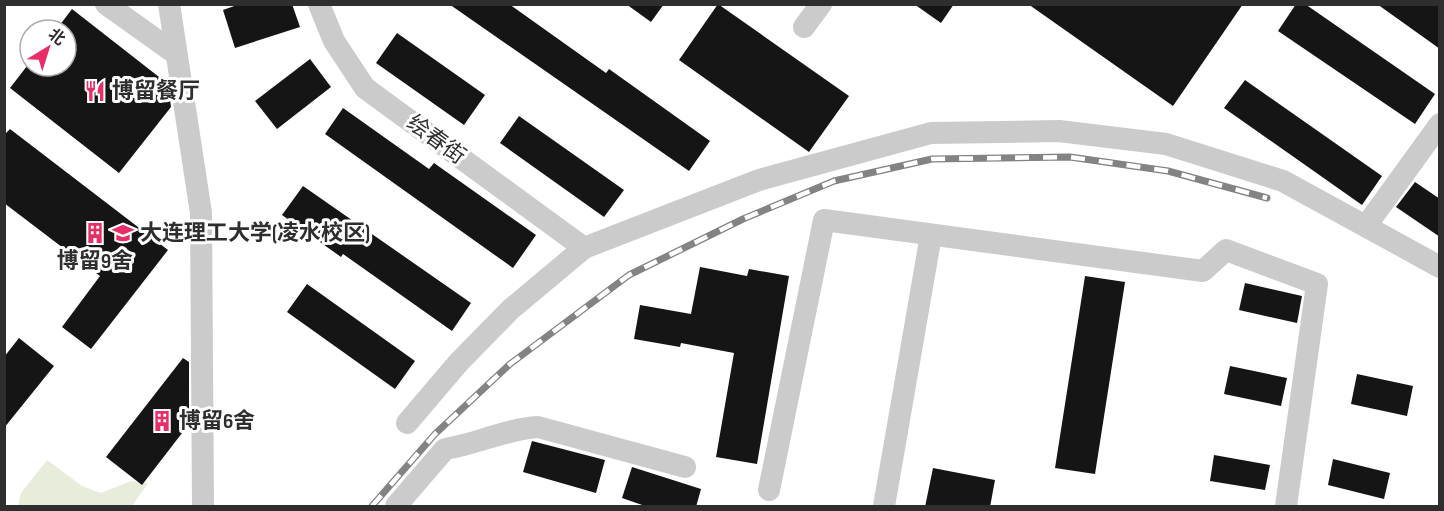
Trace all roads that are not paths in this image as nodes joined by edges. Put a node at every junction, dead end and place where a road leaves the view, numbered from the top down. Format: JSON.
{"nodes":[{"id":1,"x":105,"y":4,"type":"edge"},
{"id":2,"x":169,"y":4,"type":"edge"},
{"id":3,"x":319,"y":4,"type":"edge"},
{"id":4,"x":821,"y":4,"type":"edge"},
{"id":5,"x":804,"y":27,"type":"dead end"},
{"id":6,"x":176,"y":54,"type":"junction"},
{"id":7,"x":1440,"y":124,"type":"edge"},
{"id":8,"x":1366,"y":226,"type":"junction"},
{"id":9,"x":932,"y":235,"type":"junction"},
{"id":10,"x":584,"y":248,"type":"junction"},
{"id":11,"x":1440,"y":267,"type":"edge"},
{"id":12,"x":407,"y":423,"type":"dead end"},
{"id":13,"x":685,"y":467,"type":"dead end"},
{"id":14,"x":769,"y":490,"type":"dead end"},
{"id":15,"x":203,"y":507,"type":"edge"},
{"id":16,"x":396,"y":507,"type":"edge"},
{"id":17,"x":884,"y":507,"type":"edge"},
{"id":18,"x":1286,"y":507,"type":"edge"}],
"edges":[{"from":1,"to":6,"type":"street"},
{"from":2,"to":6,"type":"street"},
{"from":3,"to":10,"type":"street","name":"绘春街"},
{"from":4,"to":5,"type":"street"},
{"from":6,"to":15,"type":"street"},
{"from":7,"to":8,"type":"street"},
{"from":8,"to":10,"type":"street"},
{"from":8,"to":11,"type":"street"},
{"from":9,"to":14,"type":"street"},
{"from":9,"to":17,"type":"street"},
{"from":9,"to":18,"type":"street"},
{"from":10,"to":12,"type":"street"},
{"from":13,"to":16,"type":"street"}]}
